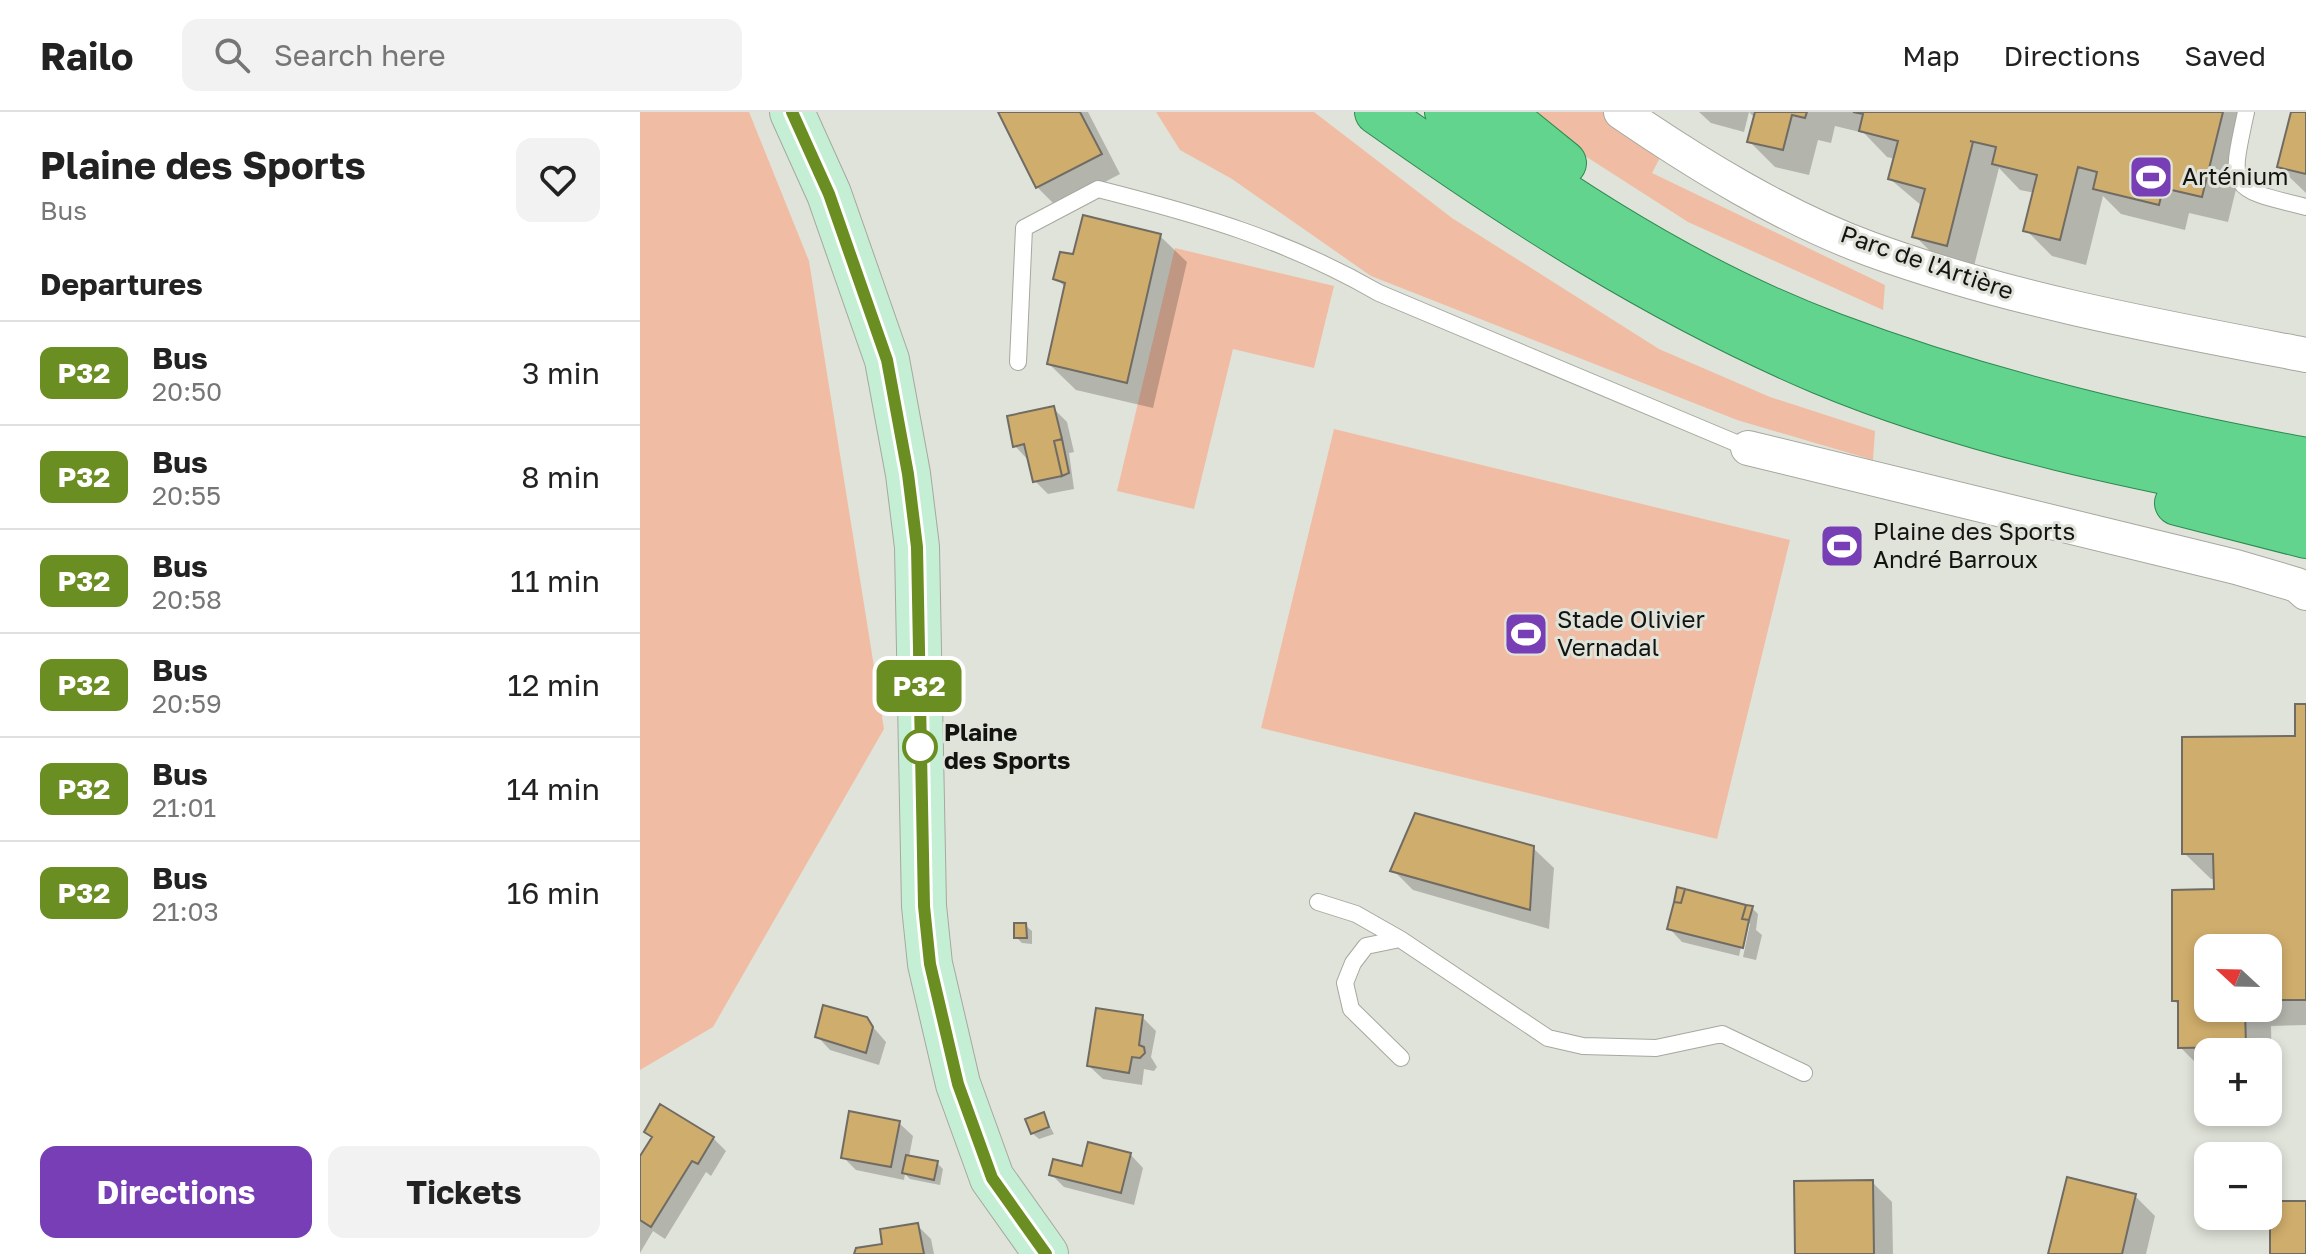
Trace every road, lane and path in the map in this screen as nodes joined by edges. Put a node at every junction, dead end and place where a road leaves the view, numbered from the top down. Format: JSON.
{"nodes":[{"id":1,"x":792,"y":112,"type":"edge"},
{"id":2,"x":1377,"y":112,"type":"edge"},
{"id":3,"x":1447,"y":112,"type":"edge"},
{"id":4,"x":1501,"y":112,"type":"edge"},
{"id":5,"x":1621,"y":112,"type":"edge"},
{"id":6,"x":2246,"y":112,"type":"edge"},
{"id":7,"x":2306,"y":207,"type":"edge"},
{"id":8,"x":1832,"y":335,"type":"junction"},
{"id":9,"x":2306,"y":355,"type":"edge"},
{"id":10,"x":1018,"y":362,"type":"dead end"},
{"id":11,"x":1946,"y":417,"type":"junction"},
{"id":12,"x":1748,"y":448,"type":"joint"},
{"id":13,"x":2306,"y":460,"type":"edge"},
{"id":14,"x":2306,"y":500,"type":"edge"},
{"id":15,"x":2306,"y":536,"type":"edge"},
{"id":16,"x":2306,"y":593,"type":"edge"},
{"id":17,"x":1318,"y":902,"type":"dead end"},
{"id":18,"x":1400,"y":939,"type":"junction"},
{"id":19,"x":1401,"y":1058,"type":"dead end"},
{"id":20,"x":1804,"y":1073,"type":"dead end"},
{"id":21,"x":1046,"y":1254,"type":"edge"}],
"edges":[{"from":1,"to":21,"type":"main road"},
{"from":2,"to":11,"type":"highway"},
{"from":3,"to":8,"type":"highway"},
{"from":4,"to":8,"type":"highway"},
{"from":5,"to":9,"type":"street","name":"Parc de l'Artière"},
{"from":6,"to":7,"type":"lane"},
{"from":8,"to":13,"type":"highway"},
{"from":10,"to":12,"type":"lane"},
{"from":11,"to":14,"type":"highway"},
{"from":11,"to":15,"type":"highway"},
{"from":12,"to":16,"type":"street"},
{"from":17,"to":18,"type":"lane"},
{"from":18,"to":19,"type":"lane"},
{"from":18,"to":20,"type":"lane"}]}
